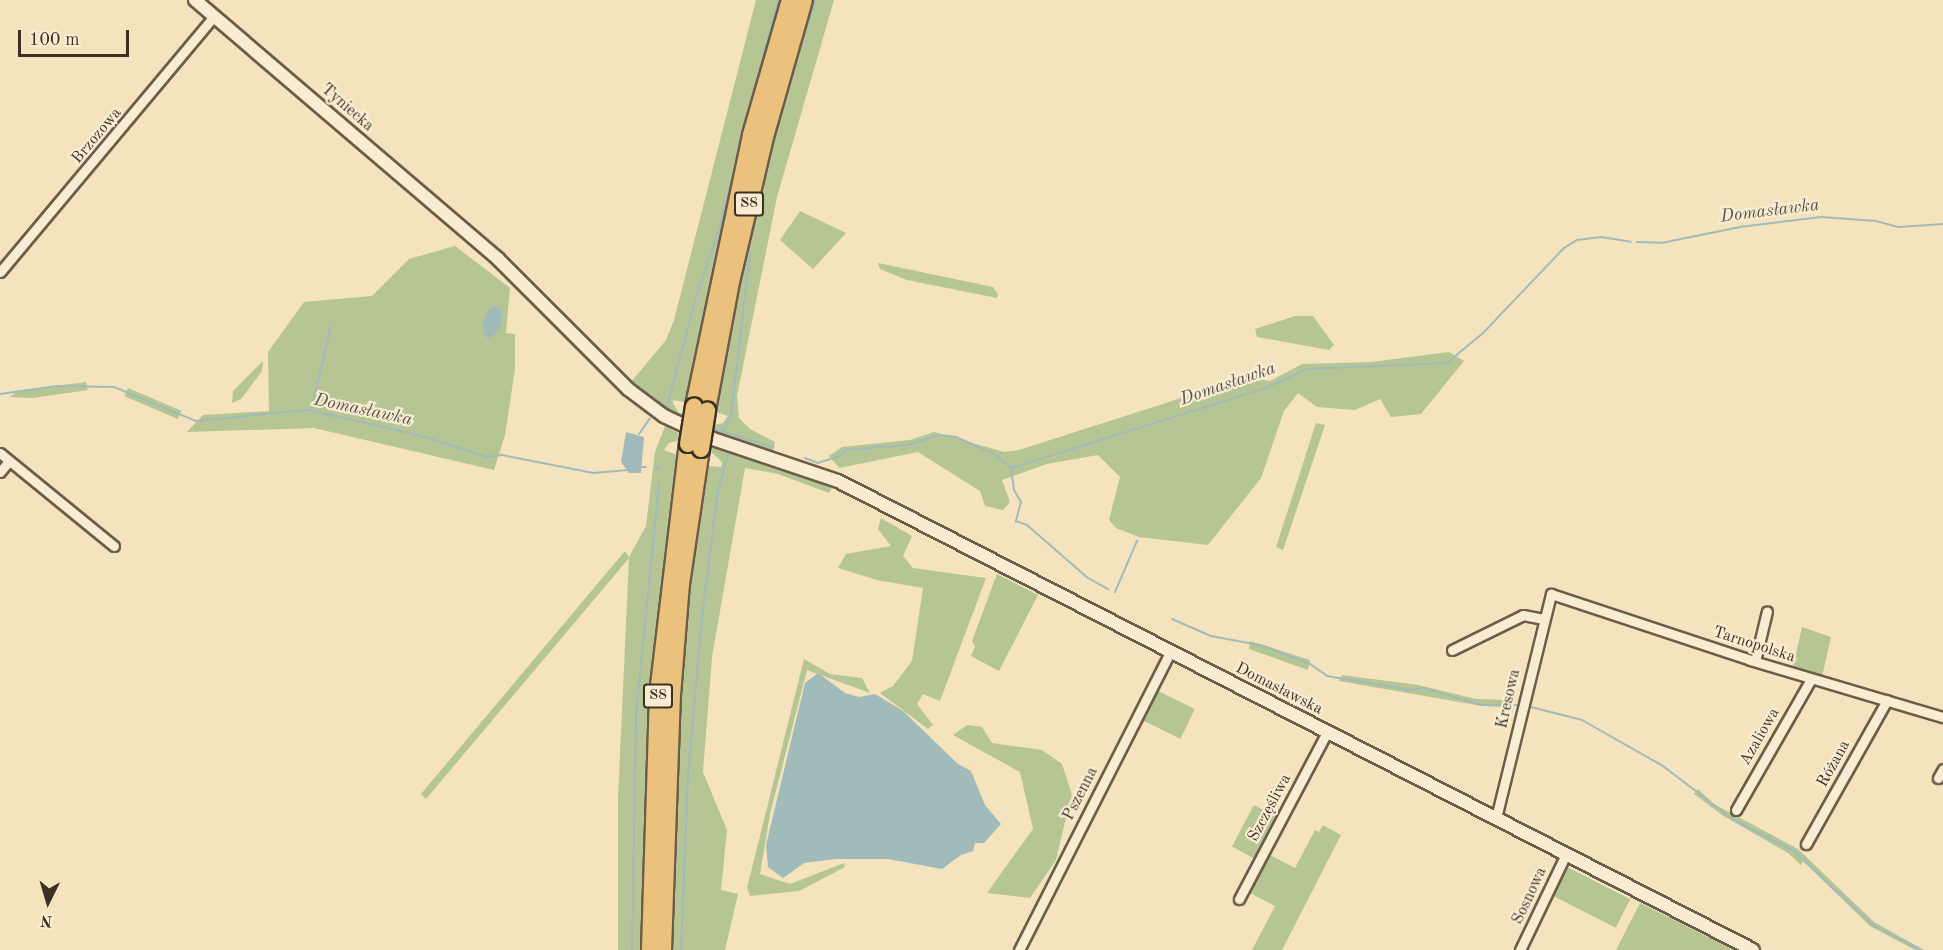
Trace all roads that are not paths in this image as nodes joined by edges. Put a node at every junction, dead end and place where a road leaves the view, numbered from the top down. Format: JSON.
{"nodes":[{"id":1,"x":195,"y":0,"type":"edge"},
{"id":2,"x":790,"y":0,"type":"edge"},
{"id":3,"x":804,"y":0,"type":"edge"},
{"id":4,"x":214,"y":16,"type":"junction"},
{"id":5,"x":0,"y":272,"type":"edge"},
{"id":6,"x":701,"y":408,"type":"junction"},
{"id":7,"x":694,"y":447,"type":"junction"},
{"id":8,"x":0,"y":453,"type":"edge"},
{"id":9,"x":10,"y":461,"type":"junction"},
{"id":10,"x":788,"y":461,"type":"joint"},
{"id":11,"x":0,"y":472,"type":"edge"},
{"id":12,"x":114,"y":546,"type":"dead end"},
{"id":13,"x":1558,"y":596,"type":"joint"},
{"id":14,"x":1767,"y":611,"type":"dead end"},
{"id":15,"x":1544,"y":619,"type":"junction"},
{"id":16,"x":1452,"y":650,"type":"dead end"},
{"id":17,"x":1171,"y":651,"type":"junction"},
{"id":18,"x":1755,"y":662,"type":"junction"},
{"id":19,"x":1811,"y":679,"type":"junction"},
{"id":20,"x":1887,"y":700,"type":"junction"},
{"id":21,"x":1943,"y":717,"type":"edge"},
{"id":22,"x":1327,"y":732,"type":"junction"},
{"id":23,"x":1943,"y":769,"type":"edge"},
{"id":24,"x":1938,"y":778,"type":"dead end"},
{"id":25,"x":1736,"y":810,"type":"dead end"},
{"id":26,"x":1496,"y":818,"type":"junction"},
{"id":27,"x":1806,"y":844,"type":"dead end"},
{"id":28,"x":1566,"y":854,"type":"junction"},
{"id":29,"x":1239,"y":898,"type":"dead end"},
{"id":30,"x":650,"y":950,"type":"edge"},
{"id":31,"x":663,"y":950,"type":"edge"},
{"id":32,"x":1019,"y":950,"type":"edge"},
{"id":33,"x":1520,"y":950,"type":"edge"},
{"id":34,"x":1753,"y":950,"type":"edge"}],
"edges":[{"from":1,"to":4,"type":"street","name":"Tyniecka"},
{"from":2,"to":6,"type":"highway","number":"S8"},
{"from":3,"to":6,"type":"highway","number":"S8"},
{"from":4,"to":5,"type":"street","name":"Brzozowa"},
{"from":4,"to":10,"type":"street","name":"Tyniecka"},
{"from":6,"to":7,"type":"highway","number":"S8","bridge":true},
{"from":7,"to":30,"type":"highway","number":"S8"},
{"from":7,"to":31,"type":"highway","number":"S8"},
{"from":8,"to":9,"type":"street"},
{"from":9,"to":11,"type":"street"},
{"from":9,"to":12,"type":"street"},
{"from":10,"to":17,"type":"street","name":"Domasławska"},
{"from":13,"to":15,"type":"street","name":"Kresowa"},
{"from":13,"to":18,"type":"street","name":"Tarnopolska"},
{"from":14,"to":18,"type":"street"},
{"from":15,"to":16,"type":"street"},
{"from":15,"to":26,"type":"street","name":"Kresowa"},
{"from":17,"to":22,"type":"street","name":"Domasławska"},
{"from":17,"to":32,"type":"street","name":"Pszenna"},
{"from":18,"to":19,"type":"street","name":"Tarnopolska"},
{"from":19,"to":20,"type":"street","name":"Tarnopolska"},
{"from":19,"to":25,"type":"street","name":"Azaliowa"},
{"from":20,"to":21,"type":"street","name":"Tarnopolska"},
{"from":20,"to":27,"type":"street","name":"Różana"},
{"from":22,"to":26,"type":"street","name":"Domasławska"},
{"from":22,"to":29,"type":"street","name":"Szczęśliwa"},
{"from":23,"to":24,"type":"street"},
{"from":26,"to":28,"type":"street","name":"Domasławska"},
{"from":28,"to":33,"type":"street","name":"Sosnowa"},
{"from":28,"to":34,"type":"street","name":"Domasławska"}]}
